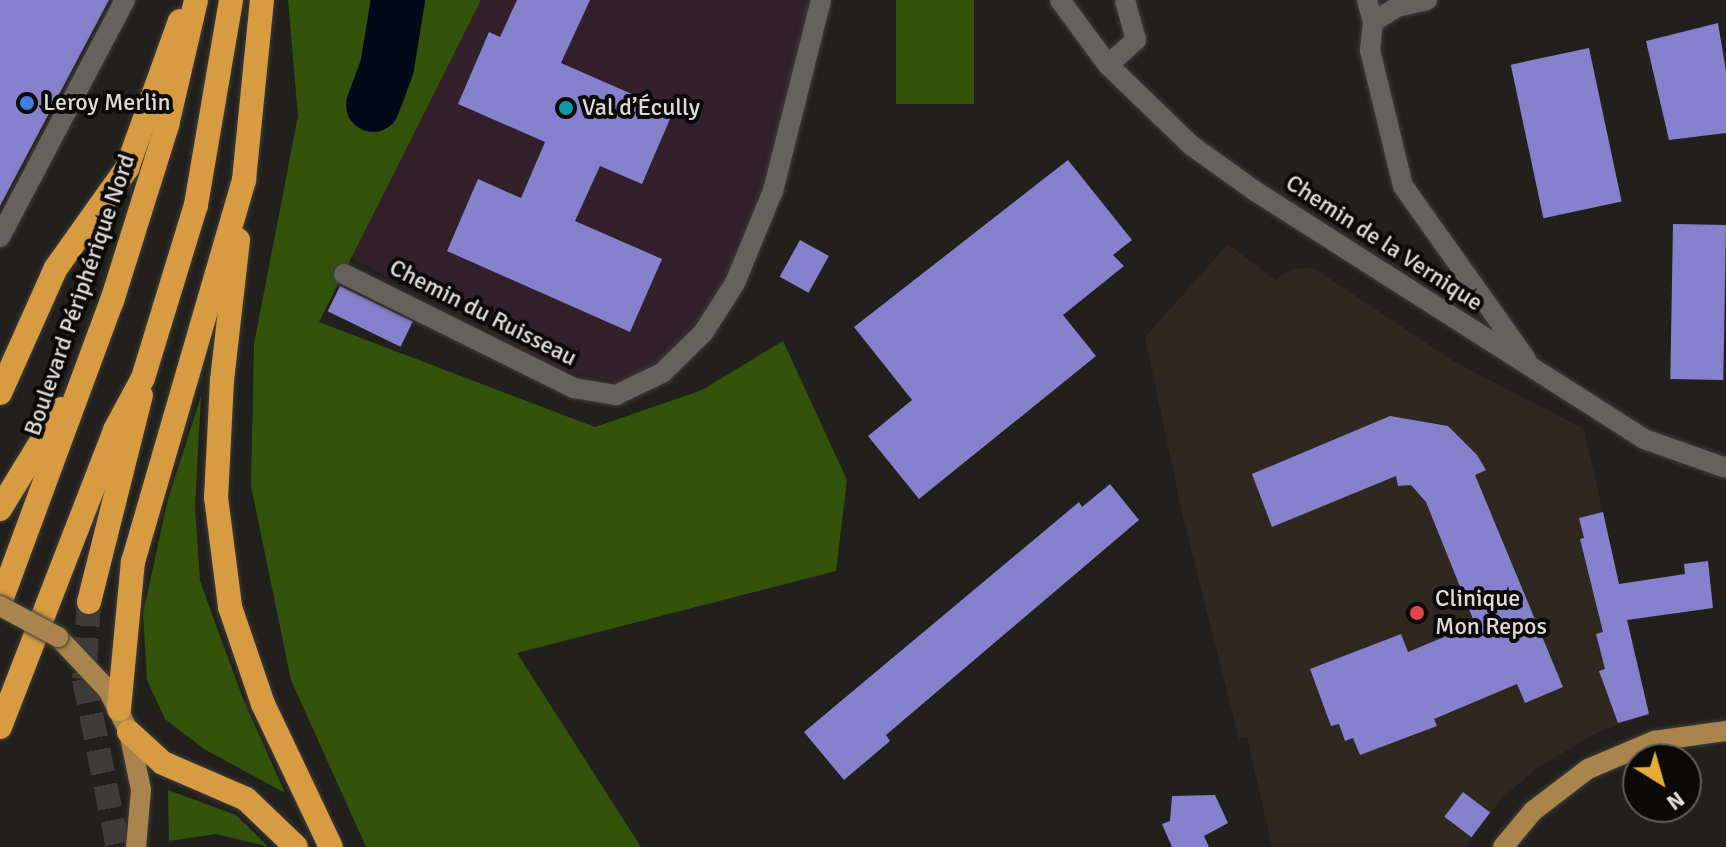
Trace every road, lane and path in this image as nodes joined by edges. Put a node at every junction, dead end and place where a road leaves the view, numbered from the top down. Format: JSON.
{"nodes":[{"id":1,"x":125,"y":0,"type":"edge"},
{"id":2,"x":189,"y":0,"type":"edge"},
{"id":3,"x":196,"y":0,"type":"edge"},
{"id":4,"x":231,"y":0,"type":"edge"},
{"id":5,"x":262,"y":0,"type":"edge"},
{"id":6,"x":821,"y":0,"type":"edge"},
{"id":7,"x":1060,"y":0,"type":"edge"},
{"id":8,"x":1125,"y":0,"type":"edge"},
{"id":9,"x":1367,"y":0,"type":"edge"},
{"id":10,"x":1427,"y":0,"type":"edge"},
{"id":11,"x":1373,"y":22,"type":"junction"},
{"id":12,"x":1108,"y":65,"type":"junction"},
{"id":13,"x":244,"y":180,"type":"junction"},
{"id":14,"x":0,"y":237,"type":"edge"},
{"id":15,"x":344,"y":274,"type":"dead end"},
{"id":16,"x":89,"y":362,"type":"junction"},
{"id":17,"x":1533,"y":369,"type":"junction"},
{"id":18,"x":143,"y":378,"type":"junction"},
{"id":19,"x":0,"y":393,"type":"edge"},
{"id":20,"x":1726,"y":468,"type":"edge"},
{"id":21,"x":0,"y":509,"type":"edge"},
{"id":22,"x":89,"y":602,"type":"tunnel mouth"},
{"id":23,"x":0,"y":605,"type":"edge"},
{"id":24,"x":119,"y":709,"type":"junction"},
{"id":25,"x":0,"y":727,"type":"edge"},
{"id":26,"x":1726,"y":731,"type":"edge"},
{"id":27,"x":129,"y":732,"type":"junction"},
{"id":28,"x":136,"y":847,"type":"edge"},
{"id":29,"x":296,"y":847,"type":"edge"},
{"id":30,"x":331,"y":847,"type":"edge"},
{"id":31,"x":1503,"y":847,"type":"edge"}],
"edges":[{"from":1,"to":14,"type":"street"},
{"from":2,"to":19,"type":"highway"},
{"from":3,"to":16,"type":"highway","name":"Boulevard Périphérique Nord"},
{"from":4,"to":18,"type":"highway"},
{"from":5,"to":13,"type":"highway"},
{"from":6,"to":15,"type":"street","name":"Chemin du Ruisseau"},
{"from":7,"to":12,"type":"street","name":"Chemin de la Vernique"},
{"from":8,"to":12,"type":"street"},
{"from":9,"to":11,"type":"street"},
{"from":10,"to":11,"type":"street"},
{"from":11,"to":17,"type":"street"},
{"from":12,"to":17,"type":"street","name":"Chemin de la Vernique"},
{"from":13,"to":24,"type":"highway"},
{"from":13,"to":30,"type":"highway"},
{"from":16,"to":21,"type":"highway"},
{"from":16,"to":23,"type":"highway","name":"Boulevard Périphérique Nord"},
{"from":17,"to":20,"type":"street","name":"Chemin de la Vernique"},
{"from":18,"to":22,"type":"highway"},
{"from":18,"to":25,"type":"highway"},
{"from":23,"to":24,"type":"main road","bridge":true},
{"from":24,"to":27,"type":"main road"},
{"from":26,"to":31,"type":"main road"},
{"from":27,"to":28,"type":"main road"},
{"from":27,"to":29,"type":"highway"}]}
